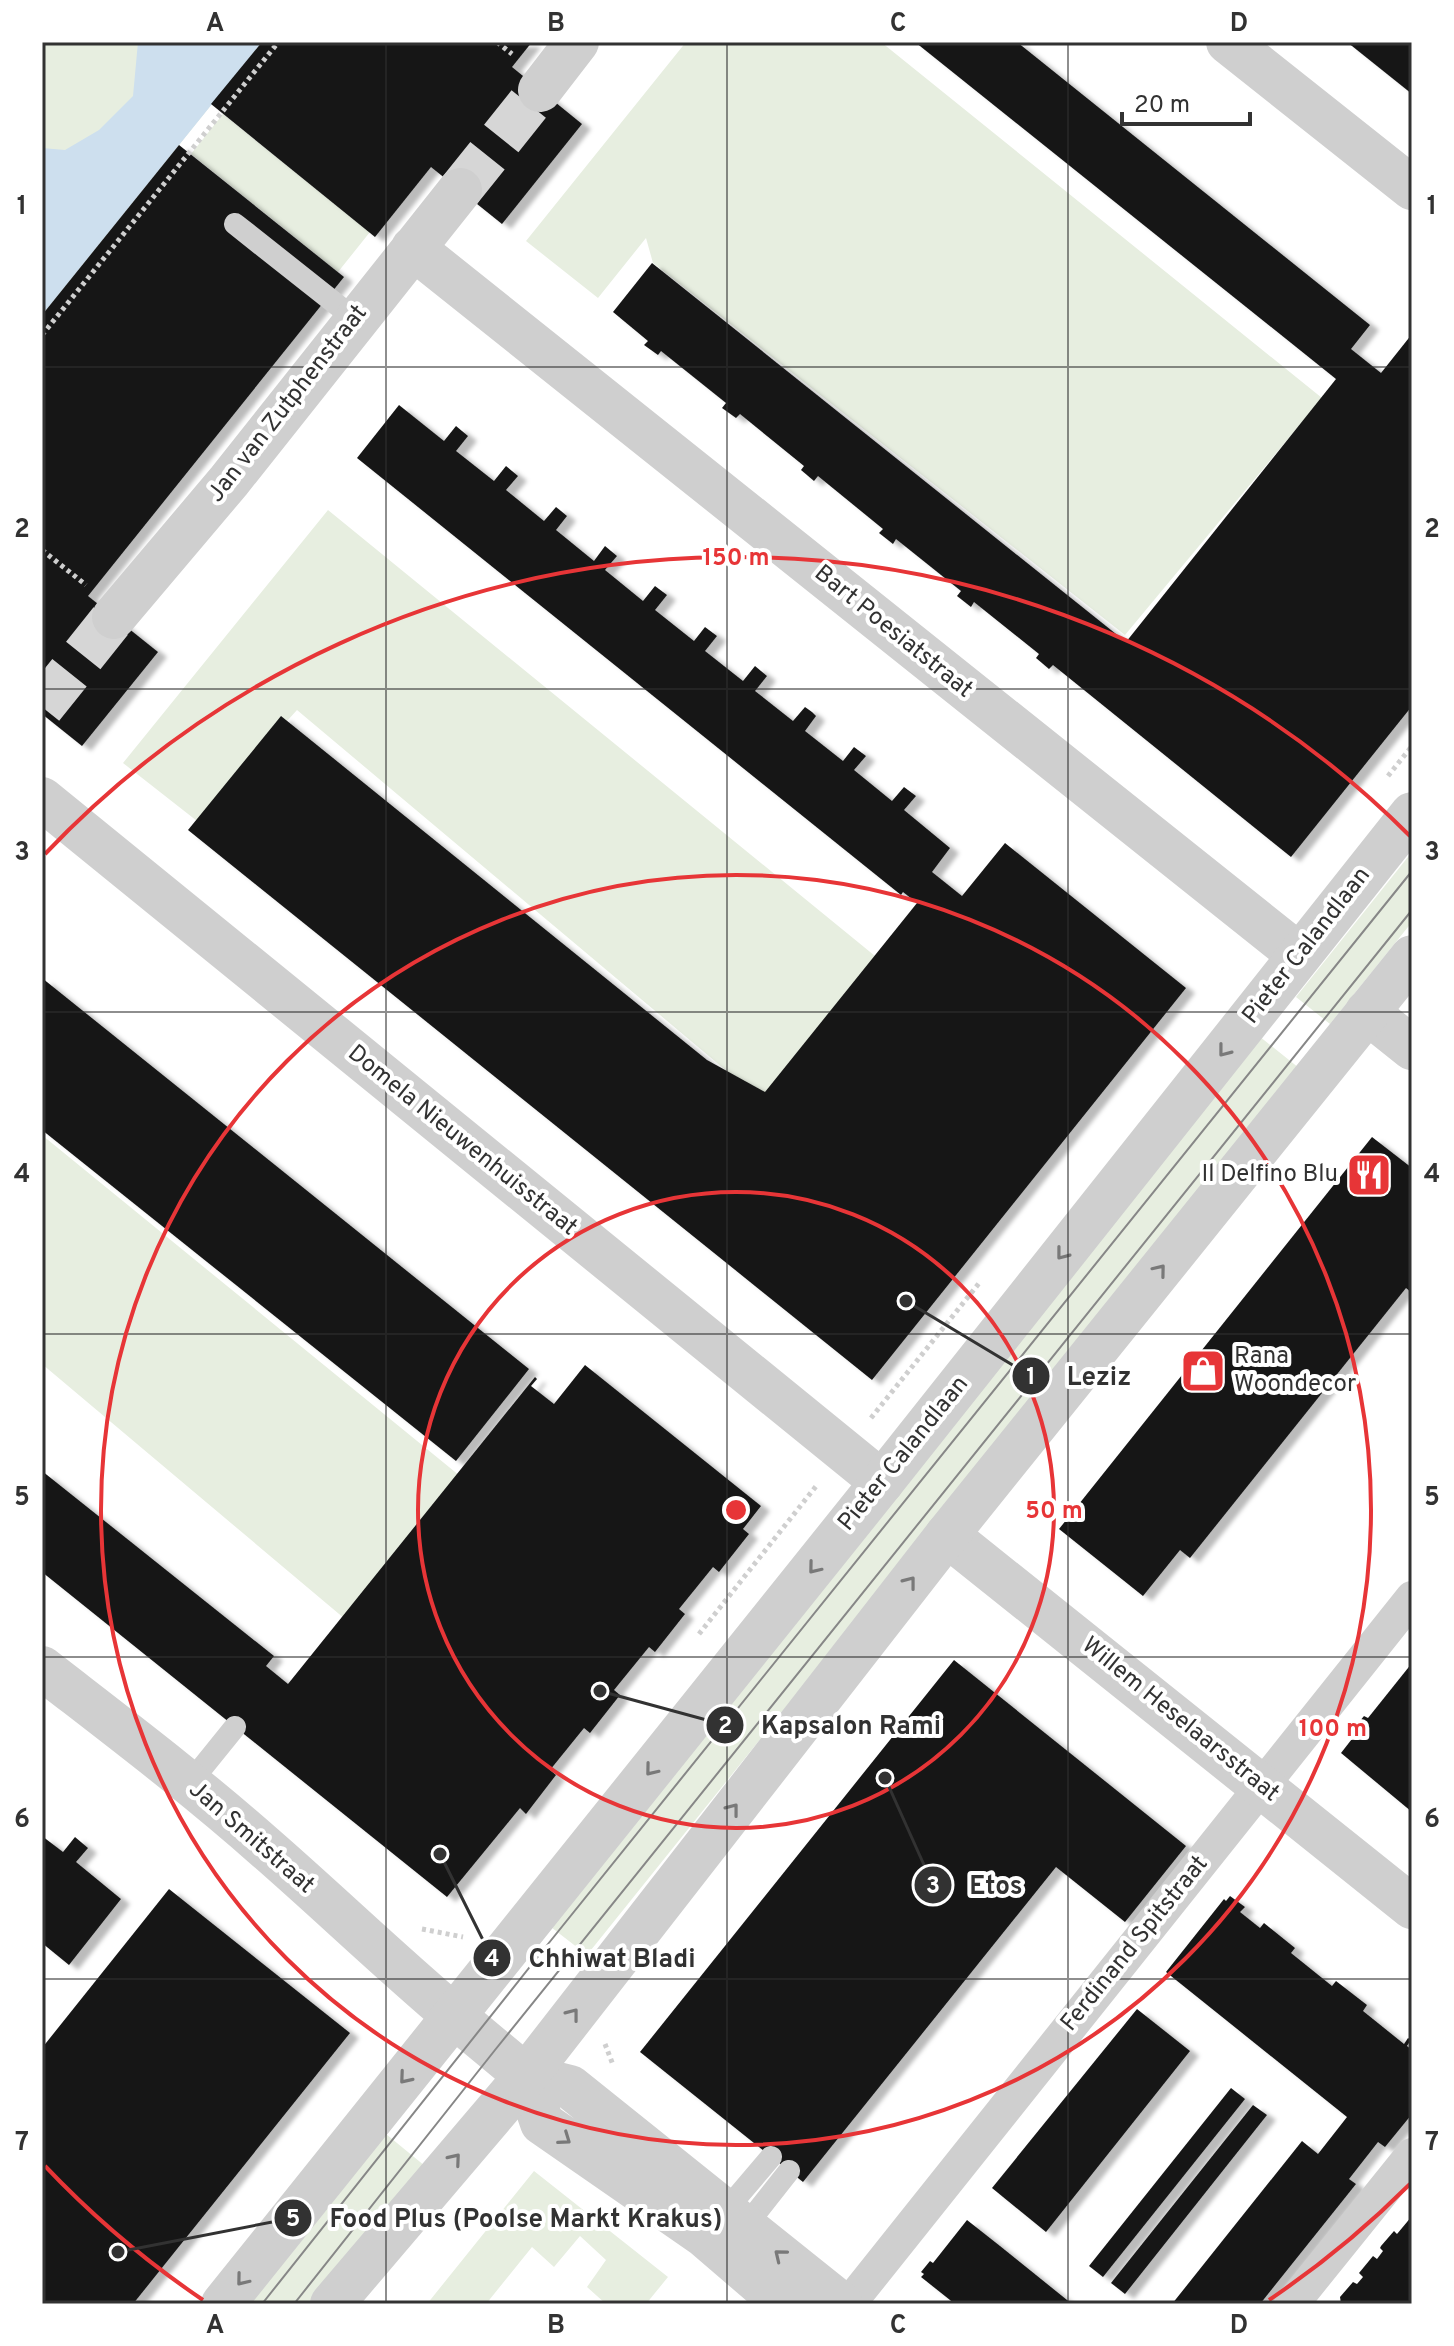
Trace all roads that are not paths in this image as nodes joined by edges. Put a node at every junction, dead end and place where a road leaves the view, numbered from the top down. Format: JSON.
{"nodes":[{"id":1,"x":577,"y":42,"type":"edge"},
{"id":2,"x":1228,"y":42,"type":"edge"},
{"id":3,"x":531,"y":75,"type":"tunnel mouth"},
{"id":4,"x":1412,"y":188,"type":"edge"},
{"id":5,"x":460,"y":190,"type":"tunnel mouth"},
{"id":6,"x":235,"y":224,"type":"dead end"},
{"id":7,"x":413,"y":248,"type":"junction"},
{"id":8,"x":355,"y":319,"type":"junction"},
{"id":9,"x":105,"y":605,"type":"tunnel mouth"},
{"id":10,"x":42,"y":799,"type":"edge"},
{"id":11,"x":1412,"y":814,"type":"edge"},
{"id":12,"x":1299,"y":955,"type":"junction"},
{"id":13,"x":1412,"y":957,"type":"edge"},
{"id":14,"x":1367,"y":1012,"type":"junction"},
{"id":15,"x":1412,"y":1048,"type":"edge"},
{"id":16,"x":882,"y":1482,"type":"junction"},
{"id":17,"x":947,"y":1535,"type":"junction"},
{"id":18,"x":1412,"y":1598,"type":"edge"},
{"id":19,"x":42,"y":1668,"type":"edge"},
{"id":20,"x":235,"y":1727,"type":"dead end"},
{"id":21,"x":189,"y":1784,"type":"junction"},
{"id":22,"x":1262,"y":1786,"type":"junction"},
{"id":23,"x":1412,"y":1907,"type":"edge"},
{"id":24,"x":454,"y":2016,"type":"junction"},
{"id":25,"x":526,"y":2076,"type":"junction"},
{"id":26,"x":1412,"y":2155,"type":"edge"},
{"id":27,"x":771,"y":2157,"type":"dead end"},
{"id":28,"x":789,"y":2171,"type":"dead end"},
{"id":29,"x":725,"y":2231,"type":"junction"},
{"id":30,"x":850,"y":2297,"type":"edge"},
{"id":31,"x":223,"y":2304,"type":"edge"},
{"id":32,"x":332,"y":2304,"type":"edge"},
{"id":33,"x":784,"y":2304,"type":"edge"},
{"id":34,"x":1292,"y":2304,"type":"edge"}],
"edges":[{"from":1,"to":3,"type":"street"},
{"from":2,"to":4,"type":"street"},
{"from":5,"to":7,"type":"street","name":"Jan van Zutphenstraat"},
{"from":6,"to":8,"type":"lane"},
{"from":7,"to":8,"type":"street","name":"Jan van Zutphenstraat"},
{"from":7,"to":12,"type":"street","name":"Bart Poesiatstraat"},
{"from":8,"to":9,"type":"street","name":"Jan van Zutphenstraat"},
{"from":10,"to":16,"type":"street","name":"Domela Nieuwenhuisstraat"},
{"from":11,"to":12,"type":"street","name":"Pieter Calandlaan"},
{"from":12,"to":16,"type":"street","name":"Pieter Calandlaan","one_way":true},
{"from":13,"to":14,"type":"street"},
{"from":14,"to":15,"type":"street"},
{"from":17,"to":14,"type":"street","one_way":true},
{"from":16,"to":24,"type":"street","name":"Pieter Calandlaan","one_way":true},
{"from":17,"to":22,"type":"street","name":"Willem Heselaarsstraat"},
{"from":25,"to":17,"type":"street","one_way":true},
{"from":18,"to":22,"type":"street","name":"Ferdinand Spitstraat"},
{"from":19,"to":21,"type":"street","name":"Jan Smitstraat"},
{"from":20,"to":21,"type":"lane"},
{"from":21,"to":24,"type":"street","name":"Jan Smitstraat"},
{"from":22,"to":23,"type":"street","name":"Willem Heselaarsstraat"},
{"from":22,"to":30,"type":"street","name":"Ferdinand Spitstraat"},
{"from":24,"to":25,"type":"street"},
{"from":24,"to":31,"type":"street","name":"Pieter Calandlaan","one_way":true},
{"from":25,"to":29,"type":"street"},
{"from":32,"to":25,"type":"street","one_way":true},
{"from":26,"to":34,"type":"street"},
{"from":27,"to":29,"type":"lane"},
{"from":28,"to":29,"type":"lane"},
{"from":30,"to":29,"type":"street","one_way":true},
{"from":29,"to":33,"type":"street"}]}
